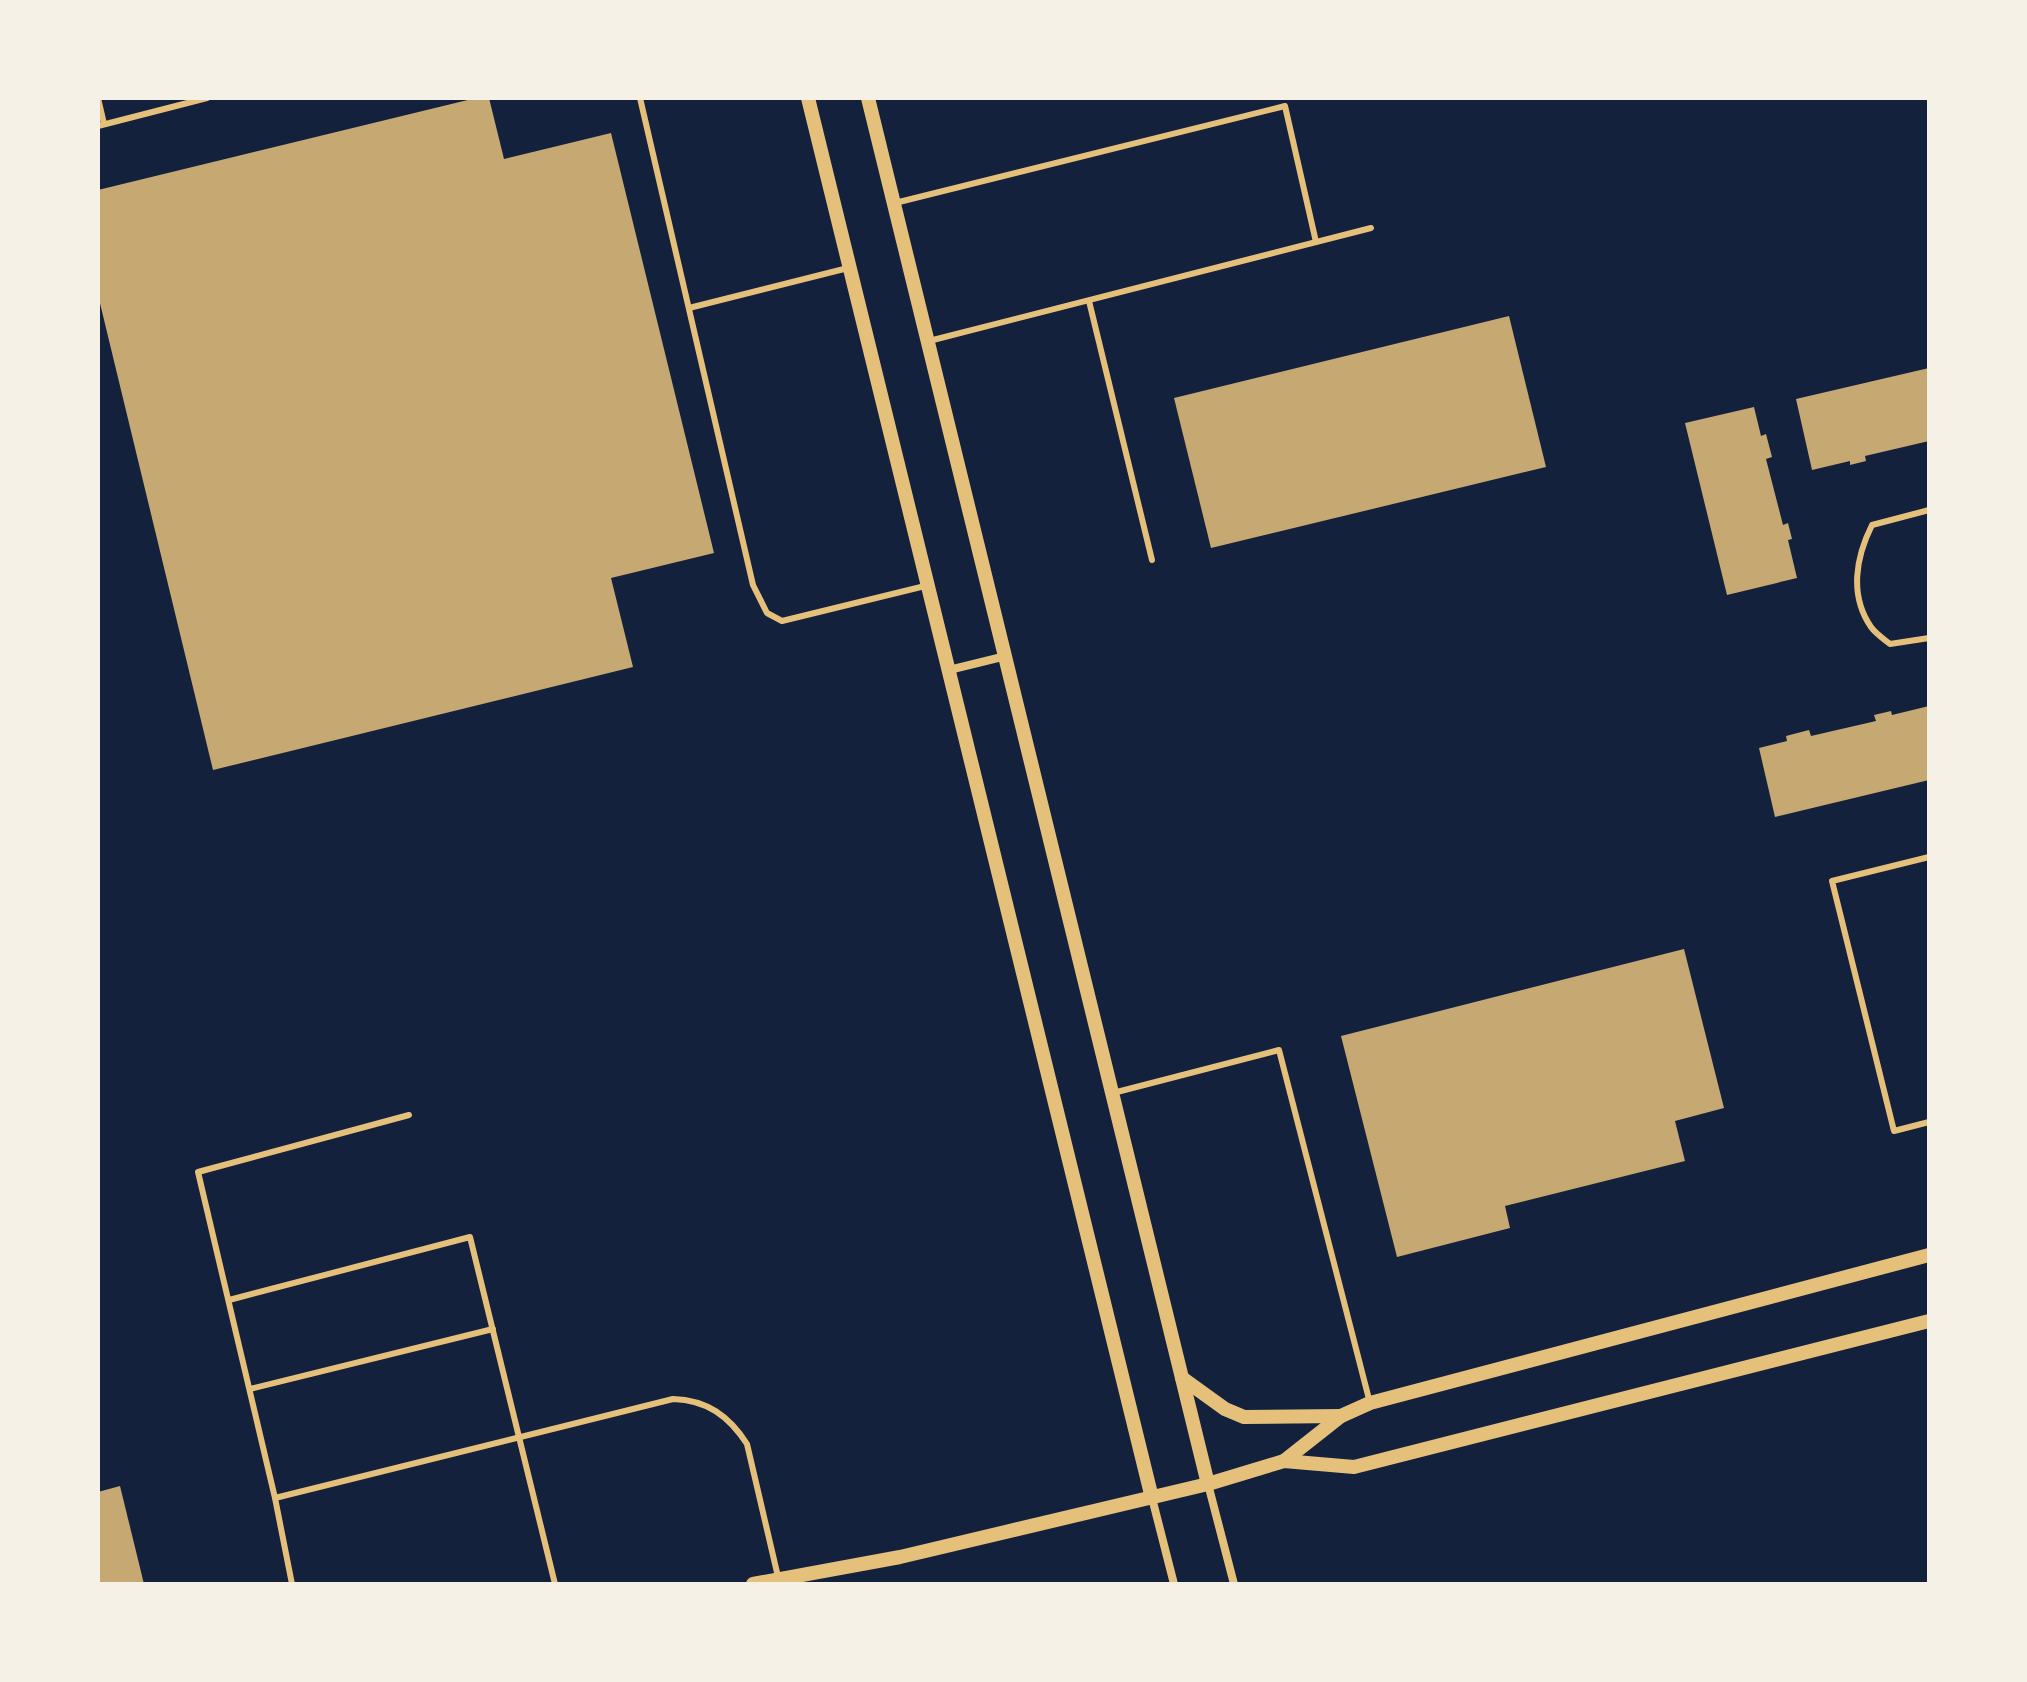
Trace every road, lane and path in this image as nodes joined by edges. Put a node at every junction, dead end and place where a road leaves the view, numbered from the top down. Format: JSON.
{"nodes":[{"id":1,"x":98,"y":98,"type":"edge"},
{"id":2,"x":207,"y":98,"type":"edge"},
{"id":3,"x":640,"y":98,"type":"edge"},
{"id":4,"x":808,"y":98,"type":"edge"},
{"id":5,"x":868,"y":98,"type":"edge"},
{"id":6,"x":101,"y":125,"type":"edge"},
{"id":7,"x":895,"y":203,"type":"junction"},
{"id":8,"x":1371,"y":228,"type":"dead end"},
{"id":9,"x":1316,"y":242,"type":"junction"},
{"id":10,"x":849,"y":268,"type":"junction"},
{"id":11,"x":1089,"y":301,"type":"junction"},
{"id":12,"x":689,"y":308,"type":"junction"},
{"id":13,"x":929,"y":341,"type":"junction"},
{"id":14,"x":1929,"y":510,"type":"edge"},
{"id":15,"x":1152,"y":560,"type":"dead end"},
{"id":16,"x":929,"y":585,"type":"junction"},
{"id":17,"x":1929,"y":638,"type":"edge"},
{"id":18,"x":1006,"y":656,"type":"junction"},
{"id":19,"x":949,"y":670,"type":"junction"},
{"id":20,"x":1929,"y":857,"type":"edge"},
{"id":21,"x":1113,"y":1093,"type":"junction"},
{"id":22,"x":409,"y":1115,"type":"dead end"},
{"id":23,"x":1929,"y":1122,"type":"edge"},
{"id":24,"x":1929,"y":1255,"type":"edge"},
{"id":25,"x":229,"y":1300,"type":"junction"},
{"id":26,"x":1929,"y":1321,"type":"edge"},
{"id":27,"x":493,"y":1329,"type":"junction"},
{"id":28,"x":1182,"y":1378,"type":"junction"},
{"id":29,"x":250,"y":1389,"type":"junction"},
{"id":30,"x":1370,"y":1403,"type":"junction"},
{"id":31,"x":1341,"y":1416,"type":"junction"},
{"id":32,"x":519,"y":1438,"type":"junction"},
{"id":33,"x":1284,"y":1461,"type":"junction"},
{"id":34,"x":1208,"y":1484,"type":"junction"},
{"id":35,"x":275,"y":1498,"type":"junction"},
{"id":36,"x":1152,"y":1498,"type":"junction"},
{"id":37,"x":779,"y":1581,"type":"edge"},
{"id":38,"x":292,"y":1584,"type":"edge"},
{"id":39,"x":555,"y":1584,"type":"edge"},
{"id":40,"x":753,"y":1584,"type":"edge"},
{"id":41,"x":1174,"y":1584,"type":"edge"},
{"id":42,"x":1234,"y":1584,"type":"edge"}],
"edges":[{"from":1,"to":6,"type":"lane"},
{"from":2,"to":6,"type":"lane"},
{"from":3,"to":12,"type":"lane"},
{"from":4,"to":10,"type":"street"},
{"from":5,"to":7,"type":"street"},
{"from":7,"to":9,"type":"lane"},
{"from":7,"to":13,"type":"street"},
{"from":8,"to":9,"type":"lane"},
{"from":9,"to":11,"type":"lane"},
{"from":10,"to":12,"type":"lane"},
{"from":10,"to":16,"type":"street"},
{"from":11,"to":13,"type":"lane"},
{"from":11,"to":15,"type":"lane"},
{"from":12,"to":16,"type":"lane"},
{"from":13,"to":18,"type":"street"},
{"from":14,"to":17,"type":"lane"},
{"from":16,"to":19,"type":"street"},
{"from":18,"to":19,"type":"street"},
{"from":18,"to":21,"type":"street"},
{"from":19,"to":36,"type":"street"},
{"from":20,"to":23,"type":"lane"},
{"from":21,"to":28,"type":"street"},
{"from":21,"to":30,"type":"lane"},
{"from":22,"to":25,"type":"lane"},
{"from":24,"to":30,"type":"street"},
{"from":25,"to":27,"type":"lane"},
{"from":25,"to":29,"type":"lane"},
{"from":26,"to":33,"type":"street"},
{"from":27,"to":29,"type":"lane"},
{"from":27,"to":32,"type":"lane"},
{"from":28,"to":31,"type":"street"},
{"from":28,"to":34,"type":"street"},
{"from":29,"to":35,"type":"lane"},
{"from":30,"to":31,"type":"street"},
{"from":31,"to":33,"type":"street"},
{"from":32,"to":35,"type":"lane"},
{"from":32,"to":37,"type":"lane"},
{"from":32,"to":39,"type":"lane"},
{"from":33,"to":34,"type":"street"},
{"from":34,"to":36,"type":"street"},
{"from":34,"to":42,"type":"street"},
{"from":35,"to":38,"type":"lane"},
{"from":36,"to":37,"type":"street"},
{"from":36,"to":41,"type":"street"},
{"from":37,"to":40,"type":"street"}]}
